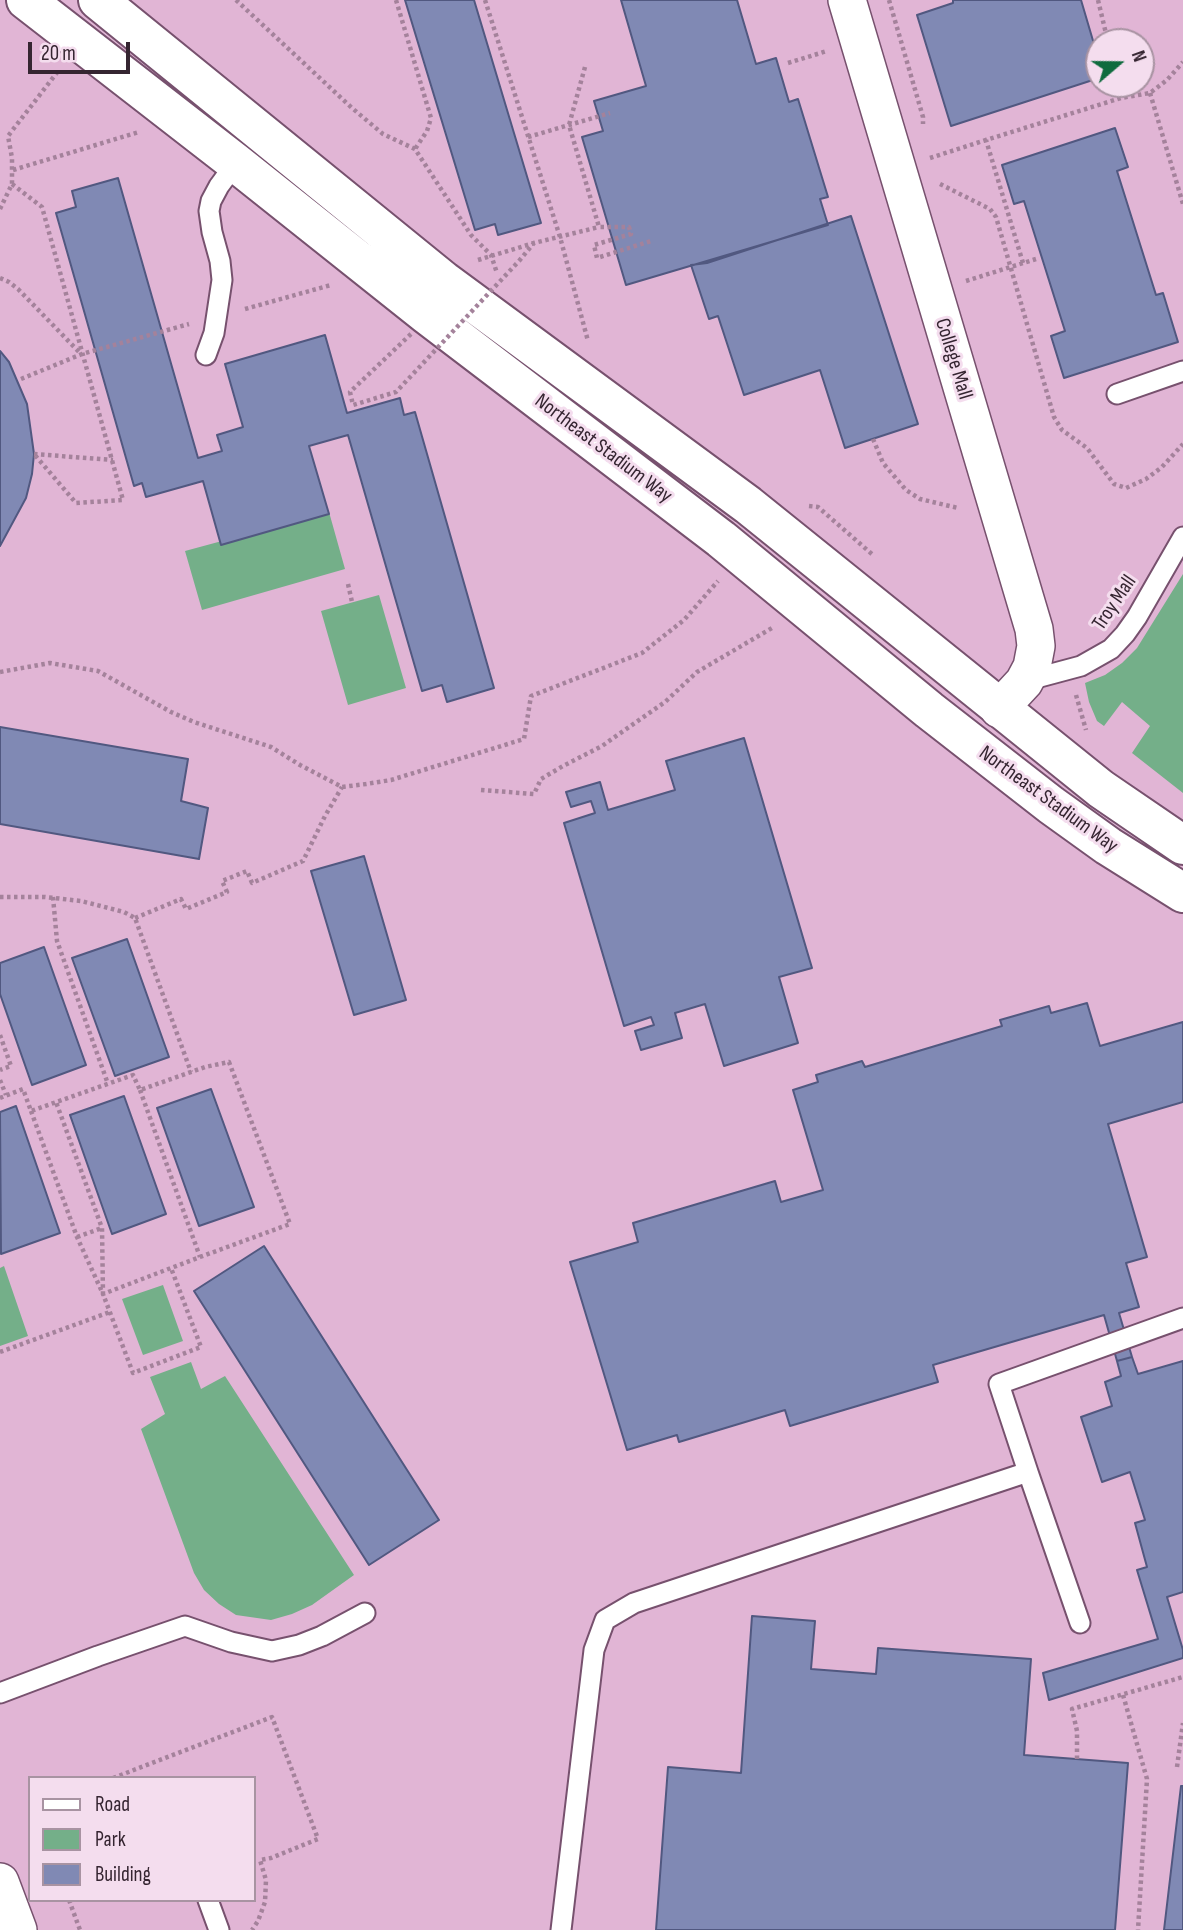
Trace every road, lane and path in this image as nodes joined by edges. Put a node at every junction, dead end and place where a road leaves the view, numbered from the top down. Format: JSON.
{"nodes":[{"id":1,"x":26,"y":0,"type":"edge"},
{"id":2,"x":98,"y":0,"type":"edge"},
{"id":3,"x":236,"y":0,"type":"edge"},
{"id":4,"x":396,"y":0,"type":"edge"},
{"id":5,"x":485,"y":0,"type":"edge"},
{"id":6,"x":847,"y":0,"type":"edge"},
{"id":7,"x":1098,"y":0,"type":"edge"},
{"id":8,"x":1105,"y":28,"type":"edge"},
{"id":9,"x":827,"y":51,"type":"dead end"},
{"id":10,"x":1183,"y":62,"type":"edge"},
{"id":11,"x":788,"y":63,"type":"dead end"},
{"id":12,"x":63,"y":64,"type":"dead end"},
{"id":13,"x":585,"y":67,"type":"dead end"},
{"id":14,"x":1155,"y":89,"type":"edge"},
{"id":15,"x":1126,"y":98,"type":"edge"},
{"id":16,"x":1151,"y":98,"type":"edge"},
{"id":17,"x":1121,"y":99,"type":"joint"},
{"id":18,"x":610,"y":113,"type":"dead end"},
{"id":19,"x":569,"y":125,"type":"junction"},
{"id":20,"x":148,"y":130,"type":"dead end"},
{"id":21,"x":528,"y":137,"type":"junction"},
{"id":22,"x":986,"y":140,"type":"junction"},
{"id":23,"x":415,"y":149,"type":"junction"},
{"id":24,"x":921,"y":161,"type":"dead end"},
{"id":25,"x":236,"y":163,"type":"junction"},
{"id":26,"x":13,"y":170,"type":"junction"},
{"id":27,"x":936,"y":183,"type":"dead end"},
{"id":28,"x":12,"y":184,"type":"junction"},
{"id":29,"x":1183,"y":204,"type":"edge"},
{"id":30,"x":0,"y":209,"type":"edge"},
{"id":31,"x":599,"y":228,"type":"junction"},
{"id":32,"x":560,"y":237,"type":"junction"},
{"id":33,"x":651,"y":242,"type":"dead end"},
{"id":34,"x":534,"y":243,"type":"junction"},
{"id":35,"x":491,"y":255,"type":"junction"},
{"id":36,"x":1036,"y":259,"type":"dead end"},
{"id":37,"x":473,"y":262,"type":"dead end"},
{"id":38,"x":1023,"y":263,"type":"junction"},
{"id":39,"x":1011,"y":267,"type":"junction"},
{"id":40,"x":0,"y":278,"type":"edge"},
{"id":41,"x":958,"y":283,"type":"dead end"},
{"id":42,"x":508,"y":288,"type":"dead end"},
{"id":43,"x":411,"y":334,"type":"dead end"},
{"id":44,"x":589,"y":342,"type":"dead end"},
{"id":45,"x":82,"y":354,"type":"junction"},
{"id":46,"x":206,"y":355,"type":"dead end"},
{"id":47,"x":1183,"y":371,"type":"edge"},
{"id":48,"x":21,"y":379,"type":"dead end"},
{"id":49,"x":1117,"y":394,"type":"dead end"},
{"id":50,"x":873,"y":439,"type":"dead end"},
{"id":51,"x":1183,"y":444,"type":"edge"},
{"id":52,"x":113,"y":460,"type":"junction"},
{"id":53,"x":798,"y":505,"type":"dead end"},
{"id":54,"x":958,"y":508,"type":"dead end"},
{"id":55,"x":1183,"y":537,"type":"edge"},
{"id":56,"x":879,"y":560,"type":"dead end"},
{"id":57,"x":723,"y":575,"type":"dead end"},
{"id":58,"x":348,"y":584,"type":"dead end"},
{"id":59,"x":352,"y":603,"type":"dead end"},
{"id":60,"x":782,"y":623,"type":"dead end"},
{"id":61,"x":0,"y":672,"type":"edge"},
{"id":62,"x":1012,"y":695,"type":"junction"},
{"id":63,"x":342,"y":787,"type":"junction"},
{"id":64,"x":481,"y":790,"type":"dead end"},
{"id":65,"x":1183,"y":845,"type":"edge"},
{"id":66,"x":1183,"y":893,"type":"edge"},
{"id":67,"x":0,"y":897,"type":"edge"},
{"id":68,"x":53,"y":897,"type":"junction"},
{"id":69,"x":135,"y":918,"type":"junction"},
{"id":70,"x":0,"y":1035,"type":"edge"},
{"id":71,"x":0,"y":1070,"type":"edge"},
{"id":72,"x":191,"y":1072,"type":"junction"},
{"id":73,"x":0,"y":1080,"type":"edge"},
{"id":74,"x":108,"y":1084,"type":"junction"},
{"id":75,"x":140,"y":1090,"type":"junction"},
{"id":76,"x":3,"y":1096,"type":"edge"},
{"id":77,"x":56,"y":1102,"type":"junction"},
{"id":78,"x":31,"y":1111,"type":"junction"},
{"id":79,"x":102,"y":1228,"type":"junction"},
{"id":80,"x":77,"y":1237,"type":"junction"},
{"id":81,"x":200,"y":1257,"type":"junction"},
{"id":82,"x":171,"y":1268,"type":"junction"},
{"id":83,"x":103,"y":1294,"type":"junction"},
{"id":84,"x":110,"y":1312,"type":"junction"},
{"id":85,"x":1183,"y":1318,"type":"edge"},
{"id":86,"x":0,"y":1352,"type":"edge"},
{"id":87,"x":1027,"y":1472,"type":"junction"},
{"id":88,"x":365,"y":1613,"type":"dead end"},
{"id":89,"x":1080,"y":1623,"type":"dead end"},
{"id":90,"x":1183,"y":1677,"type":"edge"},
{"id":91,"x":0,"y":1693,"type":"edge"},
{"id":92,"x":1123,"y":1695,"type":"junction"},
{"id":93,"x":1183,"y":1723,"type":"edge"},
{"id":94,"x":1077,"y":1759,"type":"dead end"},
{"id":95,"x":1177,"y":1767,"type":"dead end"},
{"id":96,"x":118,"y":1776,"type":"edge"},
{"id":97,"x":0,"y":1882,"type":"edge"},
{"id":98,"x":70,"y":1902,"type":"edge"},
{"id":99,"x":209,"y":1902,"type":"edge"},
{"id":100,"x":18,"y":1930,"type":"edge"},
{"id":101,"x":80,"y":1930,"type":"edge"},
{"id":102,"x":219,"y":1930,"type":"edge"},
{"id":103,"x":252,"y":1930,"type":"edge"},
{"id":104,"x":561,"y":1930,"type":"edge"},
{"id":105,"x":1138,"y":1930,"type":"edge"}],
"edges":[{"from":1,"to":25,"type":"main road","name":"Northeast Stadium Way"},
{"from":2,"to":62,"type":"main road","name":"Northeast Stadium Way"},
{"from":3,"to":23,"type":"path"},
{"from":4,"to":23,"type":"path"},
{"from":5,"to":21,"type":"path"},
{"from":6,"to":62,"type":"street","name":"College Mall"},
{"from":7,"to":8,"type":"path"},
{"from":9,"to":11,"type":"path"},
{"from":10,"to":14,"type":"path"},
{"from":12,"to":26,"type":"path"},
{"from":13,"to":19,"type":"path"},
{"from":15,"to":17,"type":"path"},
{"from":16,"to":29,"type":"path"},
{"from":17,"to":22,"type":"path"},
{"from":18,"to":19,"type":"path"},
{"from":19,"to":21,"type":"path"},
{"from":19,"to":31,"type":"path"},
{"from":20,"to":26,"type":"path"},
{"from":21,"to":32,"type":"path"},
{"from":22,"to":24,"type":"path"},
{"from":22,"to":38,"type":"path"},
{"from":23,"to":35,"type":"path"},
{"from":25,"to":46,"type":"lane"},
{"from":25,"to":66,"type":"main road","name":"Northeast Stadium Way"},
{"from":26,"to":28,"type":"path"},
{"from":27,"to":39,"type":"path"},
{"from":28,"to":30,"type":"path"},
{"from":28,"to":45,"type":"path"},
{"from":31,"to":32,"type":"path"},
{"from":31,"to":33,"type":"path"},
{"from":32,"to":34,"type":"path"},
{"from":32,"to":44,"type":"path"},
{"from":34,"to":35,"type":"path"},
{"from":34,"to":43,"type":"path","bridge":true},
{"from":35,"to":37,"type":"path"},
{"from":35,"to":42,"type":"path"},
{"from":36,"to":38,"type":"path"},
{"from":38,"to":39,"type":"path"},
{"from":39,"to":41,"type":"path"},
{"from":39,"to":51,"type":"path"},
{"from":40,"to":45,"type":"path"},
{"from":45,"to":48,"type":"path"},
{"from":45,"to":52,"type":"path"},
{"from":47,"to":49,"type":"lane"},
{"from":50,"to":54,"type":"path"},
{"from":52,"to":52,"type":"path"},
{"from":53,"to":56,"type":"path"},
{"from":55,"to":62,"type":"lane","name":"Troy Mall"},
{"from":57,"to":63,"type":"path"},
{"from":58,"to":59,"type":"path"},
{"from":60,"to":64,"type":"path"},
{"from":61,"to":63,"type":"path"},
{"from":62,"to":65,"type":"main road","name":"Northeast Stadium Way"},
{"from":63,"to":69,"type":"path"},
{"from":67,"to":68,"type":"path"},
{"from":68,"to":69,"type":"path"},
{"from":68,"to":74,"type":"path"},
{"from":69,"to":72,"type":"path"},
{"from":70,"to":71,"type":"path"},
{"from":72,"to":75,"type":"path"},
{"from":72,"to":81,"type":"path"},
{"from":73,"to":76,"type":"path"},
{"from":74,"to":75,"type":"path"},
{"from":74,"to":77,"type":"path"},
{"from":75,"to":81,"type":"path"},
{"from":76,"to":78,"type":"path"},
{"from":77,"to":78,"type":"path"},
{"from":77,"to":79,"type":"path"},
{"from":78,"to":80,"type":"path"},
{"from":79,"to":80,"type":"path"},
{"from":79,"to":83,"type":"path"},
{"from":80,"to":83,"type":"path"},
{"from":81,"to":82,"type":"path"},
{"from":82,"to":83,"type":"path"},
{"from":82,"to":84,"type":"path"},
{"from":83,"to":84,"type":"path"},
{"from":84,"to":86,"type":"path"},
{"from":85,"to":87,"type":"lane"},
{"from":87,"to":89,"type":"lane"},
{"from":87,"to":104,"type":"lane"},
{"from":88,"to":91,"type":"lane"},
{"from":90,"to":92,"type":"path"},
{"from":92,"to":94,"type":"path"},
{"from":92,"to":105,"type":"path"},
{"from":93,"to":95,"type":"path"},
{"from":96,"to":103,"type":"path"},
{"from":97,"to":100,"type":"street"},
{"from":98,"to":101,"type":"path"},
{"from":99,"to":102,"type":"lane"}]}
